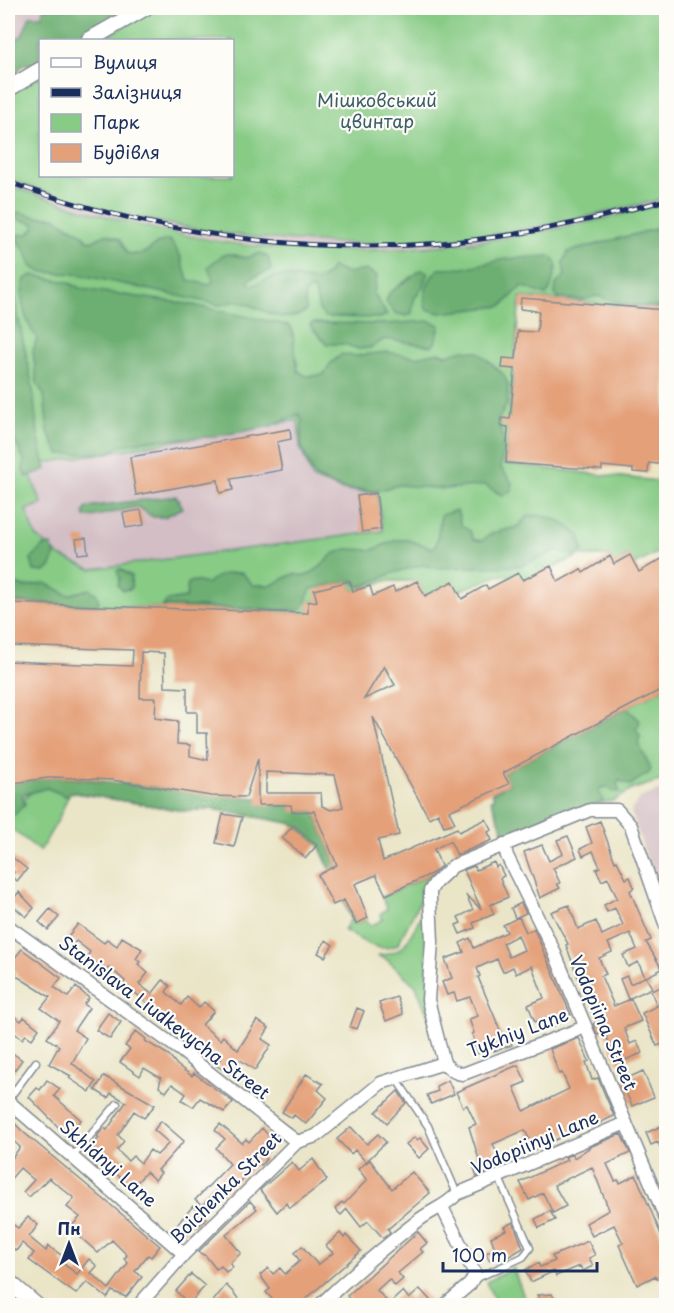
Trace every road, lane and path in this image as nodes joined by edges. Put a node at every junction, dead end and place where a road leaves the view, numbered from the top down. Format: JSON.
{"nodes":[{"id":1,"x":145,"y":8,"type":"edge"},
{"id":2,"x":91,"y":39,"type":"edge"},
{"id":3,"x":39,"y":71,"type":"edge"},
{"id":4,"x":8,"y":89,"type":"edge"},
{"id":5,"x":504,"y":844,"type":"junction"},
{"id":6,"x":8,"y":926,"type":"edge"},
{"id":7,"x":666,"y":926,"type":"edge"},
{"id":8,"x":585,"y":1027,"type":"junction"},
{"id":9,"x":36,"y":1062,"type":"dead end"},
{"id":10,"x":444,"y":1063,"type":"junction"},
{"id":11,"x":395,"y":1076,"type":"junction"},
{"id":12,"x":8,"y":1100,"type":"edge"},
{"id":13,"x":117,"y":1104,"type":"dead end"},
{"id":14,"x":627,"y":1123,"type":"junction"},
{"id":15,"x":297,"y":1142,"type":"junction"},
{"id":16,"x":73,"y":1156,"type":"junction"},
{"id":17,"x":499,"y":1178,"type":"junction"},
{"id":18,"x":458,"y":1194,"type":"junction"},
{"id":19,"x":442,"y":1207,"type":"junction"},
{"id":20,"x":666,"y":1219,"type":"edge"},
{"id":21,"x":184,"y":1254,"type":"junction"},
{"id":22,"x":474,"y":1276,"type":"junction"},
{"id":23,"x":8,"y":1282,"type":"edge"},
{"id":24,"x":37,"y":1305,"type":"edge"},
{"id":25,"x":138,"y":1305,"type":"edge"},
{"id":26,"x":319,"y":1305,"type":"edge"},
{"id":27,"x":444,"y":1305,"type":"edge"}],
"edges":[{"from":1,"to":2,"type":"street"},
{"from":3,"to":4,"type":"street"},
{"from":5,"to":7,"type":"street"},
{"from":5,"to":8,"type":"street","name":"Vodopiina Street"},
{"from":5,"to":10,"type":"street"},
{"from":6,"to":15,"type":"street","name":"Stanislava Liudkevycha Street"},
{"from":8,"to":10,"type":"street","name":"Tykhiy Lane"},
{"from":8,"to":14,"type":"street","name":"Vodopiina Street"},
{"from":9,"to":12,"type":"lane"},
{"from":10,"to":11,"type":"street","name":"Boichenka Street"},
{"from":11,"to":15,"type":"street","name":"Boichenka Street"},
{"from":11,"to":18,"type":"lane"},
{"from":12,"to":16,"type":"street","name":"Skhidnyi Lane"},
{"from":13,"to":16,"type":"lane"},
{"from":14,"to":17,"type":"street","name":"Vodopiinyi Lane"},
{"from":14,"to":20,"type":"street","name":"Vodopiina Street"},
{"from":15,"to":21,"type":"street","name":"Boichenka Street"},
{"from":16,"to":21,"type":"street","name":"Skhidnyi Lane"},
{"from":17,"to":18,"type":"street","name":"Vodopiinyi Lane"},
{"from":17,"to":22,"type":"lane"},
{"from":18,"to":19,"type":"street","name":"Vodopiinyi Lane"},
{"from":19,"to":22,"type":"street"},
{"from":19,"to":26,"type":"street","name":"Vodopiinyi Lane"},
{"from":21,"to":25,"type":"street","name":"Boichenka Street"},
{"from":22,"to":27,"type":"street"},
{"from":23,"to":24,"type":"street"}]}
